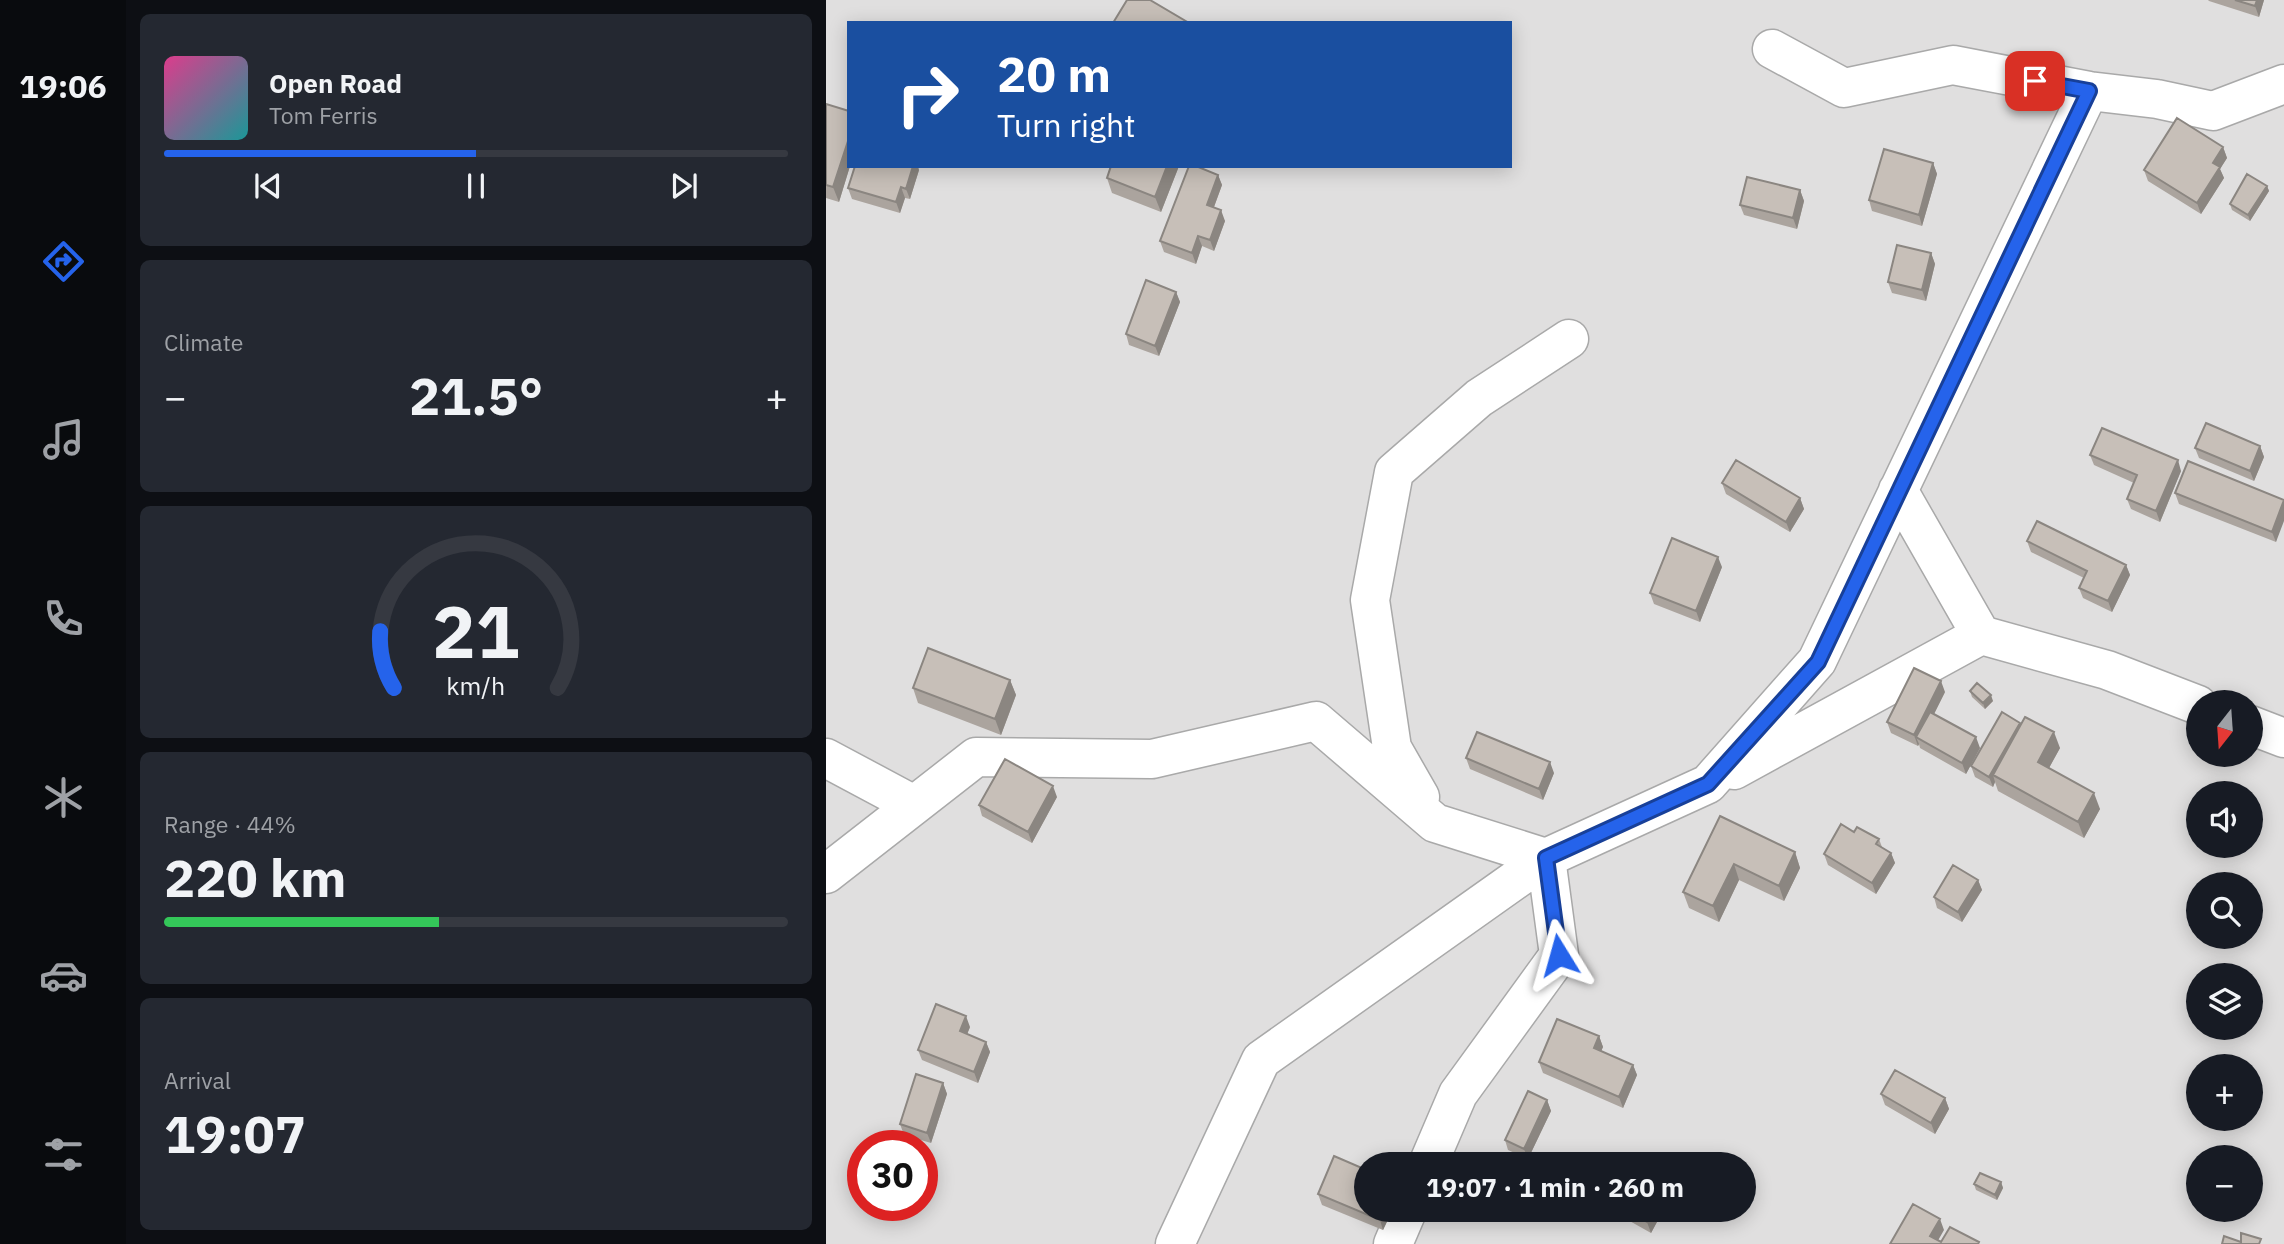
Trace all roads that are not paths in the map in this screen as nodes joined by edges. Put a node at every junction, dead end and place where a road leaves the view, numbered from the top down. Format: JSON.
{"nodes":[{"id":1,"x":1772,"y":48,"type":"dead end"},
{"id":2,"x":2284,"y":84,"type":"edge"},
{"id":3,"x":2089,"y":91,"type":"junction"},
{"id":4,"x":1569,"y":340,"type":"dead end"},
{"id":5,"x":1898,"y":490,"type":"junction"},
{"id":6,"x":1981,"y":635,"type":"junction"},
{"id":7,"x":2186,"y":700,"type":"edge"},
{"id":8,"x":2263,"y":730,"type":"edge"},
{"id":9,"x":2284,"y":738,"type":"edge"},
{"id":10,"x":826,"y":758,"type":"edge"},
{"id":11,"x":1708,"y":784,"type":"junction"},
{"id":12,"x":914,"y":805,"type":"junction"},
{"id":13,"x":1435,"y":823,"type":"junction"},
{"id":14,"x":1546,"y":858,"type":"junction"},
{"id":15,"x":826,"y":874,"type":"edge"},
{"id":16,"x":1433,"y":1152,"type":"edge"},
{"id":17,"x":1402,"y":1222,"type":"edge"},
{"id":18,"x":1175,"y":1244,"type":"edge"},
{"id":19,"x":1393,"y":1244,"type":"edge"}],
"edges":[{"from":1,"to":3,"type":"street"},
{"from":2,"to":3,"type":"street"},
{"from":3,"to":5,"type":"street"},
{"from":4,"to":13,"type":"street"},
{"from":5,"to":6,"type":"street"},
{"from":5,"to":11,"type":"street"},
{"from":6,"to":7,"type":"street"},
{"from":6,"to":11,"type":"street"},
{"from":8,"to":9,"type":"street"},
{"from":10,"to":12,"type":"street"},
{"from":11,"to":14,"type":"street"},
{"from":12,"to":13,"type":"street"},
{"from":12,"to":15,"type":"street"},
{"from":13,"to":14,"type":"street"},
{"from":14,"to":16,"type":"street"},
{"from":14,"to":18,"type":"street"},
{"from":17,"to":19,"type":"street"}]}
